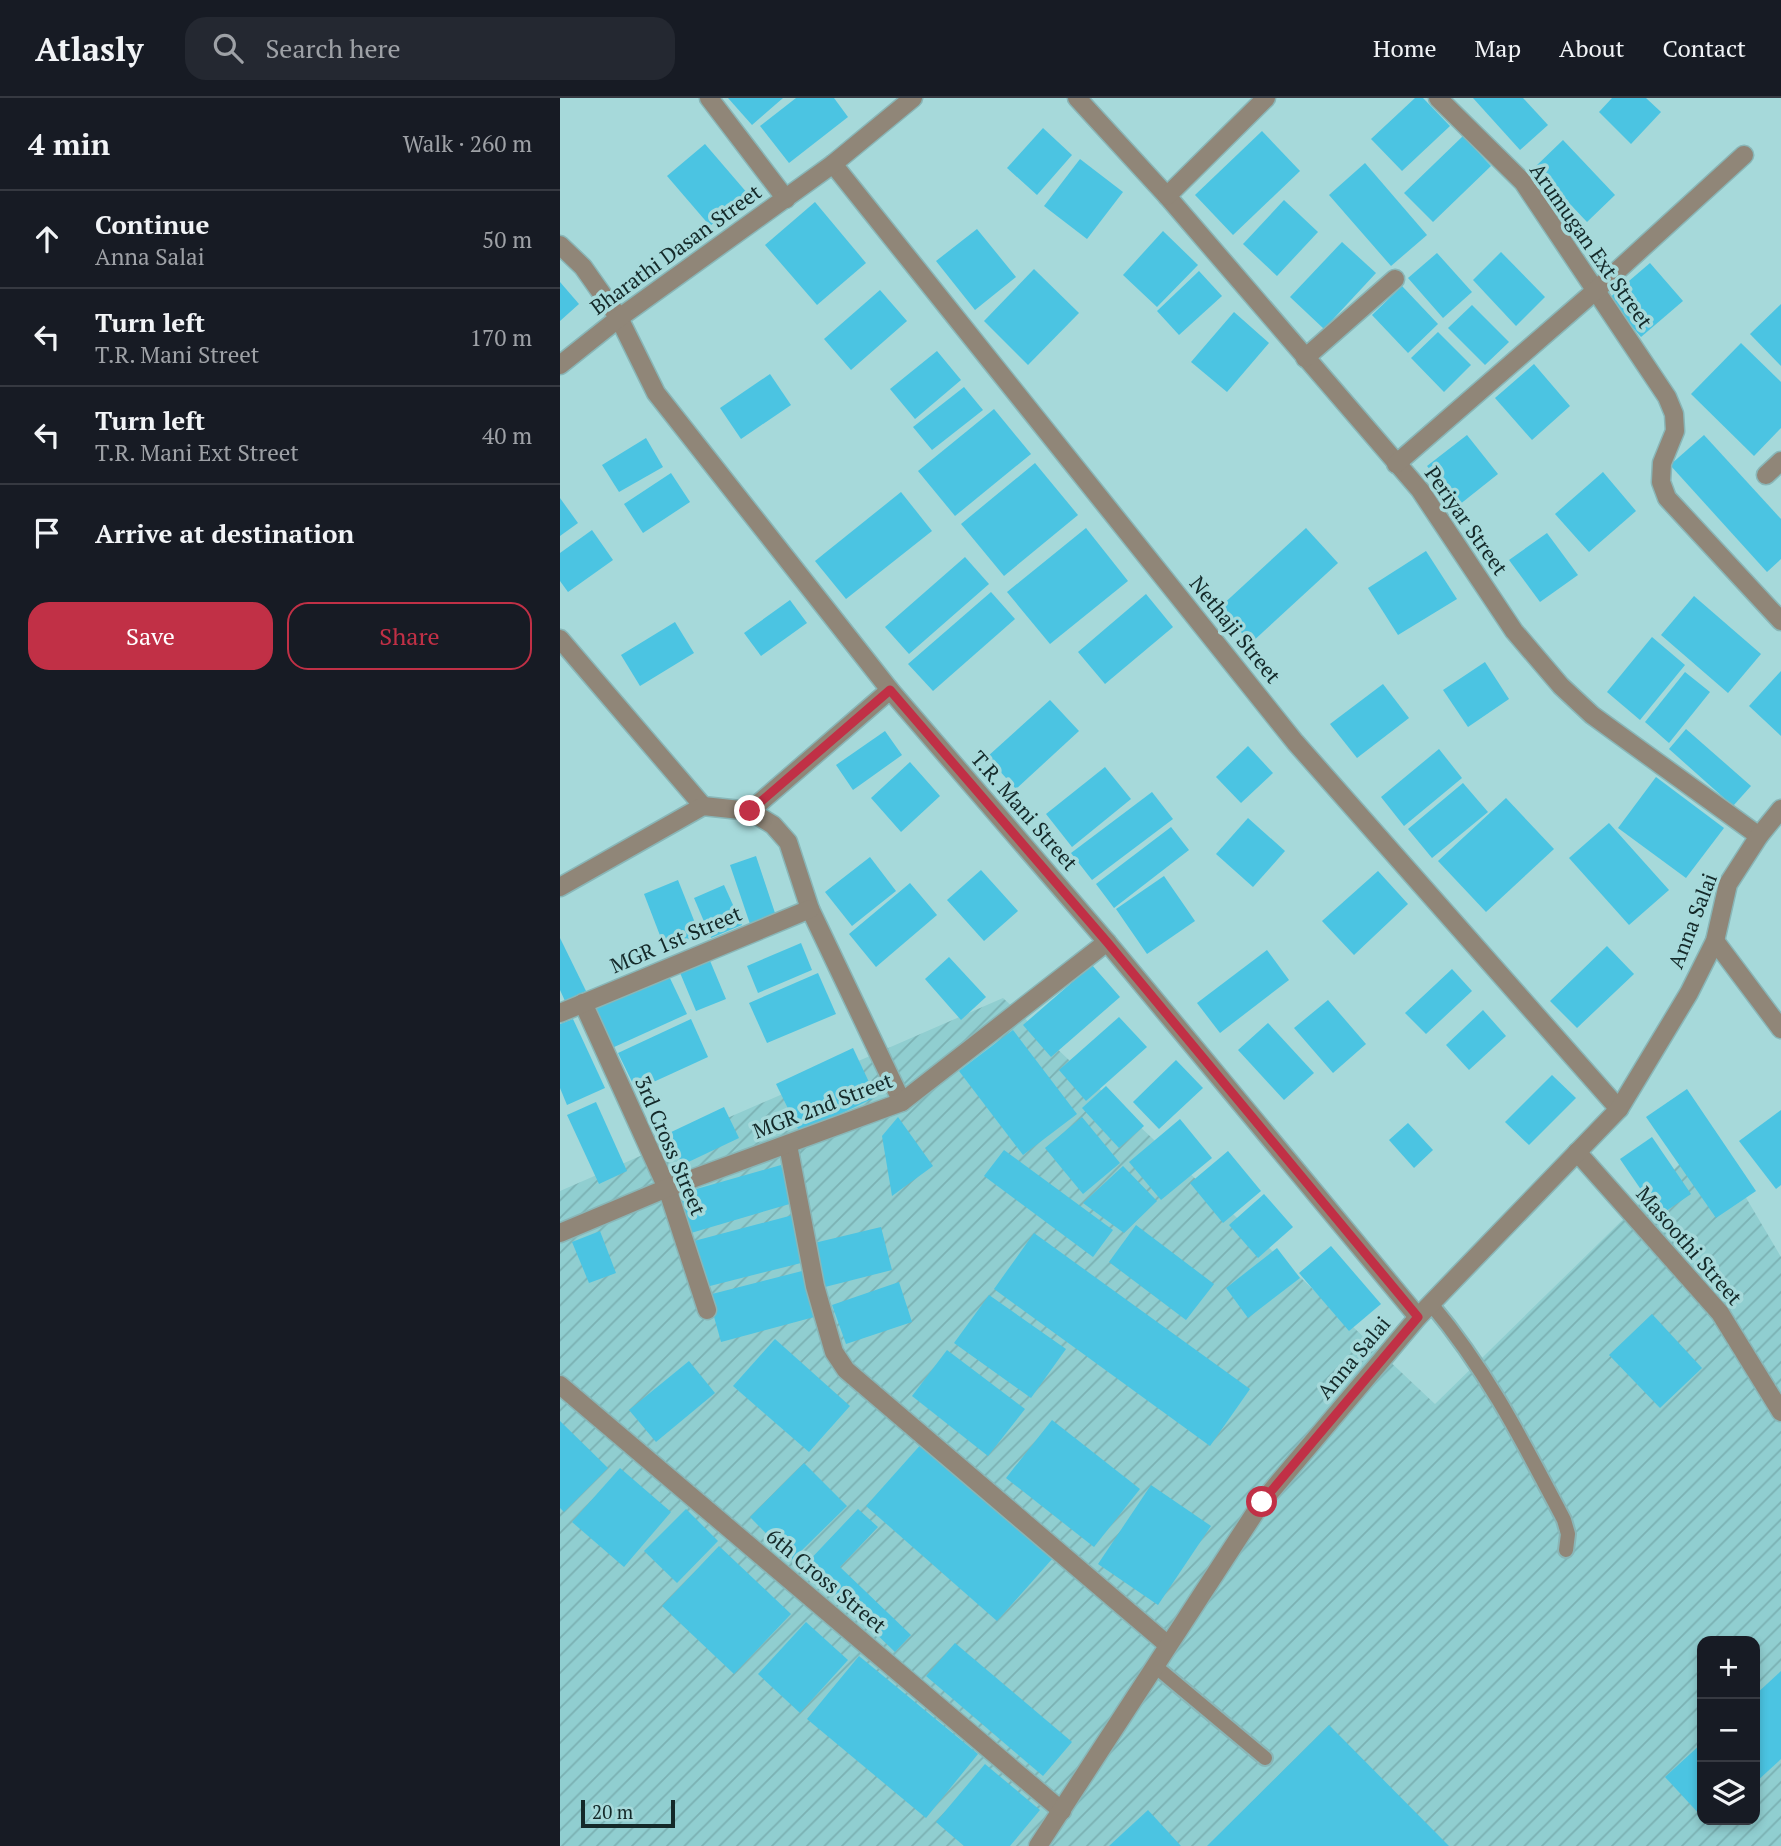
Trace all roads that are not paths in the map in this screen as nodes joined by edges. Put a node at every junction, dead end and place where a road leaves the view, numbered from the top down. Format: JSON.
{"nodes":[{"id":1,"x":709,"y":98,"type":"edge"},
{"id":2,"x":913,"y":98,"type":"edge"},
{"id":3,"x":1077,"y":98,"type":"edge"},
{"id":4,"x":1266,"y":98,"type":"edge"},
{"id":5,"x":1438,"y":98,"type":"edge"},
{"id":6,"x":1744,"y":155,"type":"dead end"},
{"id":7,"x":834,"y":164,"type":"junction"},
{"id":8,"x":1167,"y":196,"type":"junction"},
{"id":9,"x":786,"y":199,"type":"junction"},
{"id":10,"x":560,"y":245,"type":"edge"},
{"id":11,"x":1395,"y":279,"type":"dead end"},
{"id":12,"x":1595,"y":291,"type":"junction"},
{"id":13,"x":619,"y":318,"type":"junction"},
{"id":14,"x":1305,"y":358,"type":"junction"},
{"id":15,"x":560,"y":365,"type":"edge"},
{"id":16,"x":1781,"y":461,"type":"edge"},
{"id":17,"x":1396,"y":464,"type":"junction"},
{"id":18,"x":1766,"y":475,"type":"dead end"},
{"id":19,"x":1781,"y":621,"type":"edge"},
{"id":20,"x":560,"y":639,"type":"edge"},
{"id":21,"x":890,"y":690,"type":"junction"},
{"id":22,"x":703,"y":806,"type":"junction"},
{"id":23,"x":1781,"y":809,"type":"edge"},
{"id":24,"x":750,"y":811,"type":"junction"},
{"id":25,"x":1759,"y":836,"type":"junction"},
{"id":26,"x":560,"y":887,"type":"edge"},
{"id":27,"x":810,"y":909,"type":"junction"},
{"id":28,"x":1715,"y":941,"type":"junction"},
{"id":29,"x":1107,"y":942,"type":"junction"},
{"id":30,"x":583,"y":1003,"type":"junction"},
{"id":31,"x":560,"y":1013,"type":"edge"},
{"id":32,"x":1778,"y":1020,"type":"edge"},
{"id":33,"x":902,"y":1102,"type":"junction"},
{"id":34,"x":1619,"y":1110,"type":"junction"},
{"id":35,"x":788,"y":1145,"type":"junction"},
{"id":36,"x":1577,"y":1152,"type":"junction"},
{"id":37,"x":667,"y":1188,"type":"junction"},
{"id":38,"x":560,"y":1233,"type":"edge"},
{"id":39,"x":1431,"y":1304,"type":"junction"},
{"id":40,"x":707,"y":1310,"type":"dead end"},
{"id":41,"x":1418,"y":1317,"type":"junction"},
{"id":42,"x":560,"y":1385,"type":"edge"},
{"id":43,"x":1781,"y":1412,"type":"edge"},
{"id":44,"x":1566,"y":1550,"type":"dead end"},
{"id":45,"x":1168,"y":1645,"type":"junction"},
{"id":46,"x":1155,"y":1666,"type":"junction"},
{"id":47,"x":1265,"y":1758,"type":"dead end"},
{"id":48,"x":1062,"y":1811,"type":"junction"},
{"id":49,"x":1038,"y":1846,"type":"edge"}],
"edges":[{"from":1,"to":9,"type":"street"},
{"from":2,"to":7,"type":"street","name":"Bharathi Dasan Street"},
{"from":3,"to":8,"type":"street","name":"Periyar Street"},
{"from":4,"to":8,"type":"street"},
{"from":5,"to":12,"type":"street","name":"Arumugan Ext Street"},
{"from":6,"to":12,"type":"street"},
{"from":7,"to":9,"type":"street","name":"Bharathi Dasan Street"},
{"from":7,"to":34,"type":"street","name":"Nethaji Street"},
{"from":8,"to":14,"type":"street","name":"Periyar Street"},
{"from":9,"to":13,"type":"street","name":"Bharathi Dasan Street"},
{"from":10,"to":13,"type":"street","name":"T.R. Mani Street"},
{"from":11,"to":14,"type":"street"},
{"from":12,"to":17,"type":"street"},
{"from":12,"to":19,"type":"street","name":"Arumugan Ext Street"},
{"from":13,"to":15,"type":"street","name":"Bharathi Dasan Street"},
{"from":13,"to":21,"type":"street","name":"T.R. Mani Street"},
{"from":14,"to":17,"type":"street","name":"Periyar Street"},
{"from":16,"to":18,"type":"street"},
{"from":17,"to":25,"type":"street","name":"Periyar Street"},
{"from":20,"to":22,"type":"street"},
{"from":21,"to":24,"type":"street"},
{"from":21,"to":29,"type":"street","name":"T.R. Mani Street"},
{"from":22,"to":24,"type":"street"},
{"from":22,"to":26,"type":"street"},
{"from":23,"to":25,"type":"street","name":"Anna Salai"},
{"from":24,"to":27,"type":"street"},
{"from":25,"to":28,"type":"street","name":"Anna Salai"},
{"from":27,"to":30,"type":"street","name":"MGR 1st Street"},
{"from":27,"to":33,"type":"street"},
{"from":28,"to":32,"type":"street"},
{"from":28,"to":34,"type":"street","name":"Anna Salai"},
{"from":29,"to":33,"type":"street","name":"MGR 2nd Street"},
{"from":29,"to":41,"type":"street","name":"T.R. Mani Street"},
{"from":30,"to":31,"type":"street","name":"MGR 1st Street"},
{"from":30,"to":37,"type":"street","name":"3rd Cross Street"},
{"from":33,"to":35,"type":"street","name":"MGR 2nd Street"},
{"from":34,"to":36,"type":"street","name":"Anna Salai"},
{"from":35,"to":37,"type":"street","name":"MGR 2nd Street"},
{"from":35,"to":45,"type":"street"},
{"from":36,"to":39,"type":"street","name":"Anna Salai"},
{"from":36,"to":43,"type":"street","name":"Masoothi Street"},
{"from":37,"to":38,"type":"street","name":"MGR 2nd Street"},
{"from":37,"to":40,"type":"street","name":"3rd Cross Street"},
{"from":39,"to":41,"type":"street","name":"Anna Salai"},
{"from":39,"to":44,"type":"lane"},
{"from":41,"to":45,"type":"street","name":"Anna Salai"},
{"from":42,"to":48,"type":"street","name":"6th Cross Street"},
{"from":45,"to":46,"type":"street","name":"Anna Salai"},
{"from":46,"to":47,"type":"lane"},
{"from":46,"to":48,"type":"street","name":"Anna Salai"},
{"from":48,"to":49,"type":"street","name":"Anna Salai"}]}
